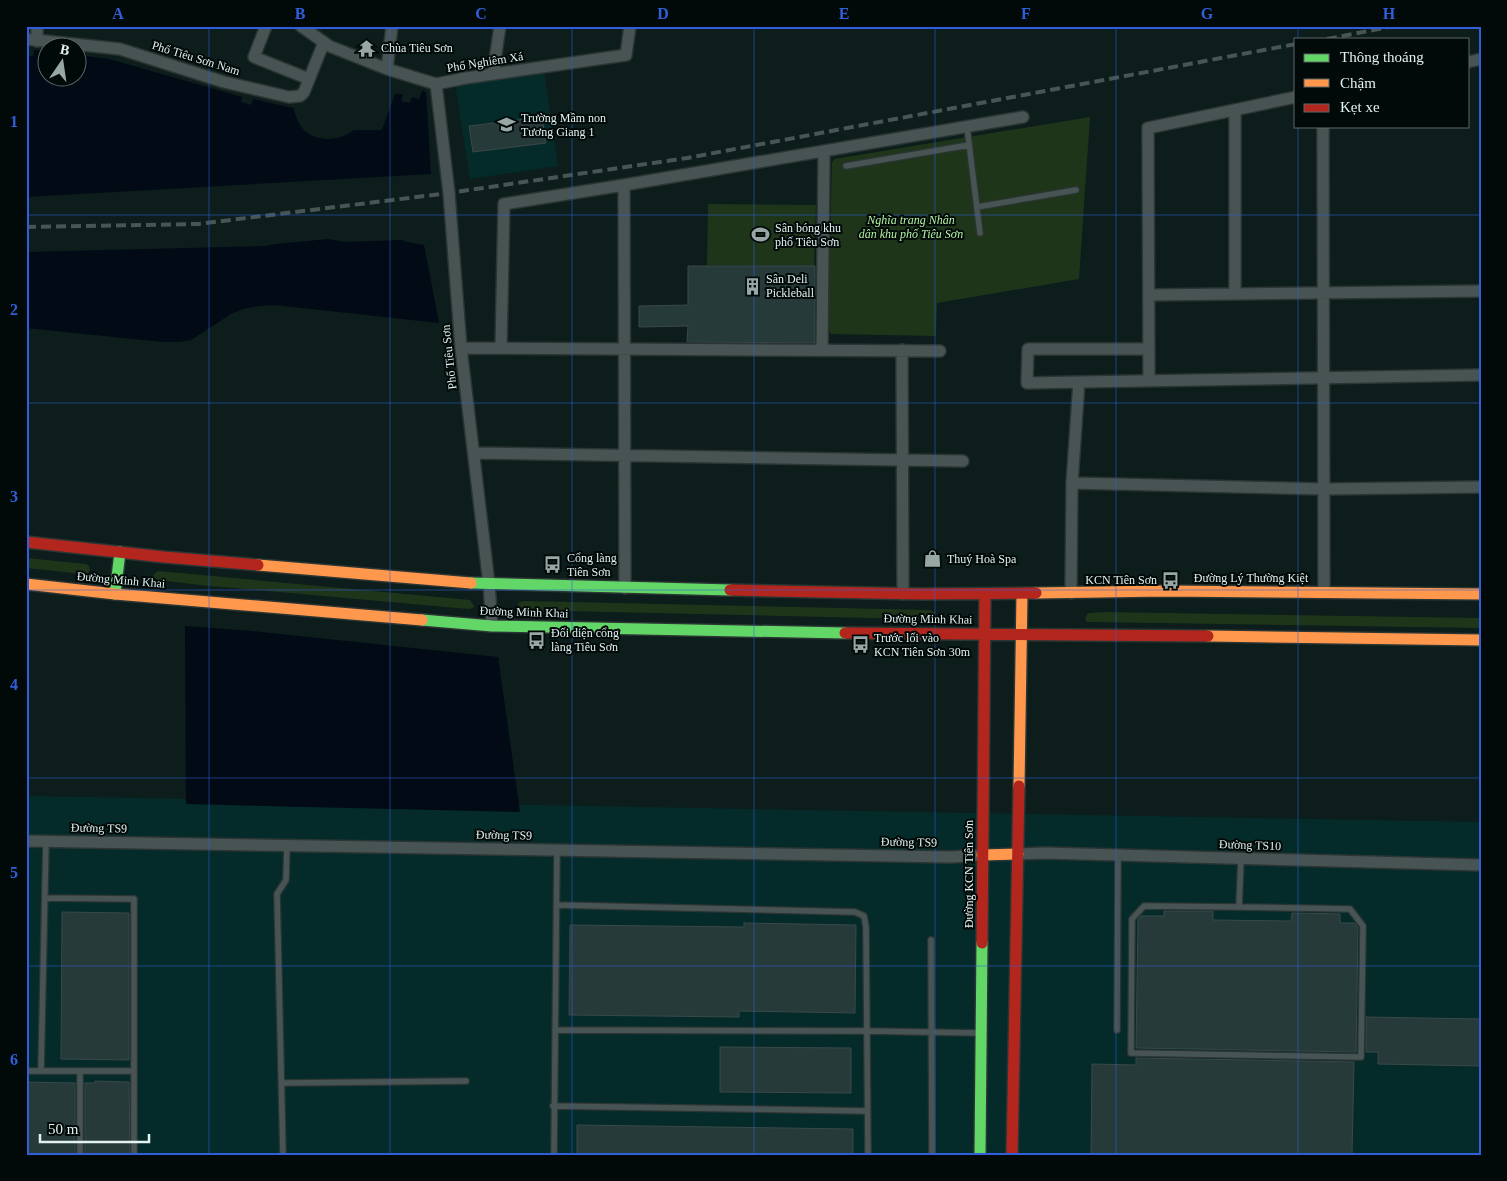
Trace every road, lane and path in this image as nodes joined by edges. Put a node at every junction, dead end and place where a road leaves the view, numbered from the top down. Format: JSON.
{"nodes":[{"id":1,"x":37,"y":26,"type":"edge"},
{"id":2,"x":266,"y":26,"type":"edge"},
{"id":3,"x":301,"y":26,"type":"edge"},
{"id":4,"x":392,"y":26,"type":"edge"},
{"id":5,"x":500,"y":26,"type":"edge"},
{"id":6,"x":630,"y":26,"type":"edge"},
{"id":7,"x":31,"y":40,"type":"edge"},
{"id":8,"x":324,"y":42,"type":"junction"},
{"id":9,"x":387,"y":69,"type":"junction"},
{"id":10,"x":493,"y":74,"type":"junction"},
{"id":11,"x":309,"y":80,"type":"junction"},
{"id":12,"x":436,"y":84,"type":"junction"},
{"id":13,"x":1294,"y":98,"type":"edge"},
{"id":14,"x":1235,"y":110,"type":"junction"},
{"id":15,"x":1023,"y":117,"type":"dead end"},
{"id":16,"x":966,"y":127,"type":"junction"},
{"id":17,"x":1323,"y":128,"type":"edge"},
{"id":18,"x":969,"y":145,"type":"junction"},
{"id":19,"x":824,"y":151,"type":"junction"},
{"id":20,"x":846,"y":166,"type":"dead end"},
{"id":21,"x":624,"y":185,"type":"junction"},
{"id":22,"x":1076,"y":190,"type":"dead end"},
{"id":23,"x":977,"y":207,"type":"junction"},
{"id":24,"x":980,"y":233,"type":"dead end"},
{"id":25,"x":1481,"y":291,"type":"edge"},
{"id":26,"x":1323,"y":293,"type":"junction"},
{"id":27,"x":1235,"y":294,"type":"junction"},
{"id":28,"x":1149,"y":295,"type":"junction"},
{"id":29,"x":461,"y":348,"type":"junction"},
{"id":30,"x":501,"y":348,"type":"junction"},
{"id":31,"x":1149,"y":348,"type":"junction"},
{"id":32,"x":624,"y":349,"type":"junction"},
{"id":33,"x":822,"y":350,"type":"junction"},
{"id":34,"x":902,"y":350,"type":"junction"},
{"id":35,"x":940,"y":351,"type":"dead end"},
{"id":36,"x":1481,"y":375,"type":"edge"},
{"id":37,"x":1324,"y":378,"type":"junction"},
{"id":38,"x":1149,"y":381,"type":"junction"},
{"id":39,"x":1079,"y":382,"type":"junction"},
{"id":40,"x":474,"y":453,"type":"junction"},
{"id":41,"x":625,"y":455,"type":"junction"},
{"id":42,"x":902,"y":460,"type":"junction"},
{"id":43,"x":962,"y":461,"type":"dead end"},
{"id":44,"x":1072,"y":483,"type":"junction"},
{"id":45,"x":1481,"y":487,"type":"edge"},
{"id":46,"x":1325,"y":489,"type":"junction"},
{"id":47,"x":26,"y":542,"type":"edge"},
{"id":48,"x":120,"y":552,"type":"junction"},
{"id":49,"x":26,"y":584,"type":"edge"},
{"id":50,"x":489,"y":584,"type":"junction"},
{"id":51,"x":625,"y":588,"type":"junction"},
{"id":52,"x":1324,"y":592,"type":"junction"},
{"id":53,"x":1071,"y":593,"type":"junction"},
{"id":54,"x":116,"y":594,"type":"junction"},
{"id":55,"x":903,"y":594,"type":"junction"},
{"id":56,"x":985,"y":594,"type":"junction"},
{"id":57,"x":1022,"y":594,"type":"junction"},
{"id":58,"x":1481,"y":594,"type":"edge"},
{"id":59,"x":492,"y":626,"type":"junction"},
{"id":60,"x":1022,"y":633,"type":"junction"},
{"id":61,"x":984,"y":634,"type":"junction"},
{"id":62,"x":1481,"y":640,"type":"edge"},
{"id":63,"x":26,"y":841,"type":"edge"},
{"id":64,"x":46,"y":841,"type":"junction"},
{"id":65,"x":287,"y":845,"type":"junction"},
{"id":66,"x":557,"y":850,"type":"junction"},
{"id":67,"x":1018,"y":854,"type":"junction"},
{"id":68,"x":982,"y":855,"type":"junction"},
{"id":69,"x":1118,"y":855,"type":"junction"},
{"id":70,"x":1241,"y":858,"type":"junction"},
{"id":71,"x":1481,"y":865,"type":"edge"},
{"id":72,"x":45,"y":898,"type":"junction"},
{"id":73,"x":557,"y":905,"type":"junction"},
{"id":74,"x":1239,"y":907,"type":"junction"},
{"id":75,"x":931,"y":940,"type":"dead end"},
{"id":76,"x":555,"y":1030,"type":"junction"},
{"id":77,"x":1117,"y":1030,"type":"dead end"},
{"id":78,"x":866,"y":1031,"type":"junction"},
{"id":79,"x":931,"y":1032,"type":"junction"},
{"id":80,"x":982,"y":1033,"type":"junction"},
{"id":81,"x":26,"y":1071,"type":"edge"},
{"id":82,"x":41,"y":1071,"type":"junction"},
{"id":83,"x":80,"y":1071,"type":"junction"},
{"id":84,"x":134,"y":1071,"type":"junction"},
{"id":85,"x":466,"y":1081,"type":"dead end"},
{"id":86,"x":282,"y":1083,"type":"junction"},
{"id":87,"x":553,"y":1106,"type":"junction"},
{"id":88,"x":867,"y":1111,"type":"junction"},
{"id":89,"x":134,"y":1154,"type":"dead end"},
{"id":90,"x":80,"y":1155,"type":"edge"},
{"id":91,"x":284,"y":1155,"type":"edge"},
{"id":92,"x":554,"y":1155,"type":"edge"},
{"id":93,"x":868,"y":1155,"type":"edge"},
{"id":94,"x":932,"y":1155,"type":"edge"},
{"id":95,"x":980,"y":1155,"type":"edge"},
{"id":96,"x":1012,"y":1155,"type":"edge"}],
"edges":[{"from":1,"to":7,"type":"street"},
{"from":2,"to":11,"type":"street"},
{"from":3,"to":8,"type":"street","name":"Phố Nghiêm Xá"},
{"from":4,"to":9,"type":"street"},
{"from":5,"to":10,"type":"street"},
{"from":6,"to":10,"type":"street","name":"Phố Nghiêm Xá"},
{"from":7,"to":11,"type":"street","name":"Phố Tiêu Sơn Nam"},
{"from":8,"to":9,"type":"street","name":"Phố Nghiêm Xá"},
{"from":8,"to":11,"type":"street","name":"Phố Tiêu Sơn Nam"},
{"from":9,"to":12,"type":"street","name":"Phố Nghiêm Xá"},
{"from":10,"to":12,"type":"street","name":"Phố Nghiêm Xá"},
{"from":12,"to":29,"type":"street","name":"Phố Tiêu Sơn"},
{"from":13,"to":14,"type":"street"},
{"from":14,"to":27,"type":"street"},
{"from":14,"to":28,"type":"street"},
{"from":15,"to":16,"type":"street"},
{"from":16,"to":18,"type":"lane"},
{"from":16,"to":19,"type":"street"},
{"from":17,"to":26,"type":"street"},
{"from":18,"to":20,"type":"lane"},
{"from":18,"to":23,"type":"lane"},
{"from":19,"to":21,"type":"street"},
{"from":19,"to":33,"type":"street"},
{"from":21,"to":30,"type":"street"},
{"from":21,"to":32,"type":"street"},
{"from":22,"to":23,"type":"lane"},
{"from":23,"to":24,"type":"lane"},
{"from":25,"to":26,"type":"street"},
{"from":26,"to":27,"type":"street"},
{"from":26,"to":37,"type":"street"},
{"from":27,"to":28,"type":"street"},
{"from":28,"to":31,"type":"street"},
{"from":29,"to":30,"type":"street"},
{"from":29,"to":40,"type":"street","name":"Phố Tiêu Sơn"},
{"from":30,"to":32,"type":"street"},
{"from":31,"to":38,"type":"street"},
{"from":31,"to":39,"type":"street"},
{"from":32,"to":33,"type":"street"},
{"from":32,"to":41,"type":"street"},
{"from":33,"to":34,"type":"street"},
{"from":34,"to":35,"type":"street"},
{"from":34,"to":42,"type":"street"},
{"from":36,"to":37,"type":"street"},
{"from":37,"to":38,"type":"street"},
{"from":37,"to":46,"type":"street"},
{"from":38,"to":39,"type":"street"},
{"from":39,"to":44,"type":"street"},
{"from":40,"to":41,"type":"street"},
{"from":40,"to":50,"type":"street","name":"Phố Tiêu Sơn"},
{"from":41,"to":42,"type":"street"},
{"from":41,"to":51,"type":"street"},
{"from":42,"to":43,"type":"street"},
{"from":42,"to":55,"type":"street"},
{"from":44,"to":46,"type":"street"},
{"from":44,"to":53,"type":"street"},
{"from":45,"to":46,"type":"street"},
{"from":46,"to":52,"type":"street"},
{"from":47,"to":48,"type":"main road","name":"Đường Minh Khai"},
{"from":48,"to":50,"type":"main road","name":"Đường Minh Khai"},
{"from":48,"to":54,"type":"main road"},
{"from":49,"to":54,"type":"main road","name":"Đường Minh Khai"},
{"from":50,"to":51,"type":"main road","name":"Đường Minh Khai"},
{"from":50,"to":59,"type":"street","name":"Phố Tiêu Sơn"},
{"from":51,"to":55,"type":"main road","name":"Đường Minh Khai"},
{"from":52,"to":53,"type":"main road","name":"Đường Lý Thường Kiệt"},
{"from":52,"to":58,"type":"main road","name":"Đường Lý Thường Kiệt"},
{"from":53,"to":57,"type":"main road","name":"Đường Lý Thường Kiệt"},
{"from":54,"to":59,"type":"main road","name":"Đường Minh Khai"},
{"from":55,"to":56,"type":"main road","name":"Đường Minh Khai"},
{"from":56,"to":57,"type":"main road","name":"Đường Minh Khai"},
{"from":56,"to":61,"type":"main road","name":"Đường KCN Tiên Sơn"},
{"from":57,"to":60,"type":"main road"},
{"from":59,"to":61,"type":"main road","name":"Đường Minh Khai"},
{"from":60,"to":61,"type":"main road","name":"Đường Minh Khai"},
{"from":60,"to":62,"type":"main road"},
{"from":60,"to":67,"type":"main road"},
{"from":61,"to":68,"type":"main road","name":"Đường KCN Tiên Sơn"},
{"from":63,"to":64,"type":"street","name":"Đường TS9"},
{"from":64,"to":65,"type":"street","name":"Đường TS9"},
{"from":64,"to":72,"type":"lane"},
{"from":65,"to":66,"type":"street","name":"Đường TS9"},
{"from":65,"to":86,"type":"lane"},
{"from":66,"to":68,"type":"street","name":"Đường TS9"},
{"from":66,"to":73,"type":"lane"},
{"from":67,"to":68,"type":"main road"},
{"from":67,"to":69,"type":"street","name":"Đường TS10"},
{"from":67,"to":96,"type":"main road"},
{"from":68,"to":80,"type":"main road","name":"Đường KCN Tiên Sơn"},
{"from":69,"to":70,"type":"street","name":"Đường TS10"},
{"from":69,"to":77,"type":"lane"},
{"from":70,"to":71,"type":"street","name":"Đường TS10"},
{"from":70,"to":74,"type":"lane"},
{"from":72,"to":82,"type":"lane"},
{"from":72,"to":84,"type":"lane"},
{"from":73,"to":76,"type":"lane"},
{"from":73,"to":78,"type":"lane"},
{"from":74,"to":74,"type":"lane"},
{"from":75,"to":79,"type":"lane"},
{"from":76,"to":78,"type":"lane"},
{"from":76,"to":87,"type":"lane"},
{"from":78,"to":79,"type":"lane"},
{"from":78,"to":88,"type":"lane"},
{"from":79,"to":80,"type":"lane"},
{"from":79,"to":94,"type":"lane"},
{"from":80,"to":95,"type":"main road","name":"Đường KCN Tiên Sơn"},
{"from":81,"to":82,"type":"lane"},
{"from":82,"to":83,"type":"lane"},
{"from":83,"to":84,"type":"lane"},
{"from":83,"to":90,"type":"lane"},
{"from":84,"to":89,"type":"lane"},
{"from":85,"to":86,"type":"lane"},
{"from":86,"to":91,"type":"lane"},
{"from":87,"to":88,"type":"lane"},
{"from":87,"to":92,"type":"lane"},
{"from":88,"to":93,"type":"lane"}]}
